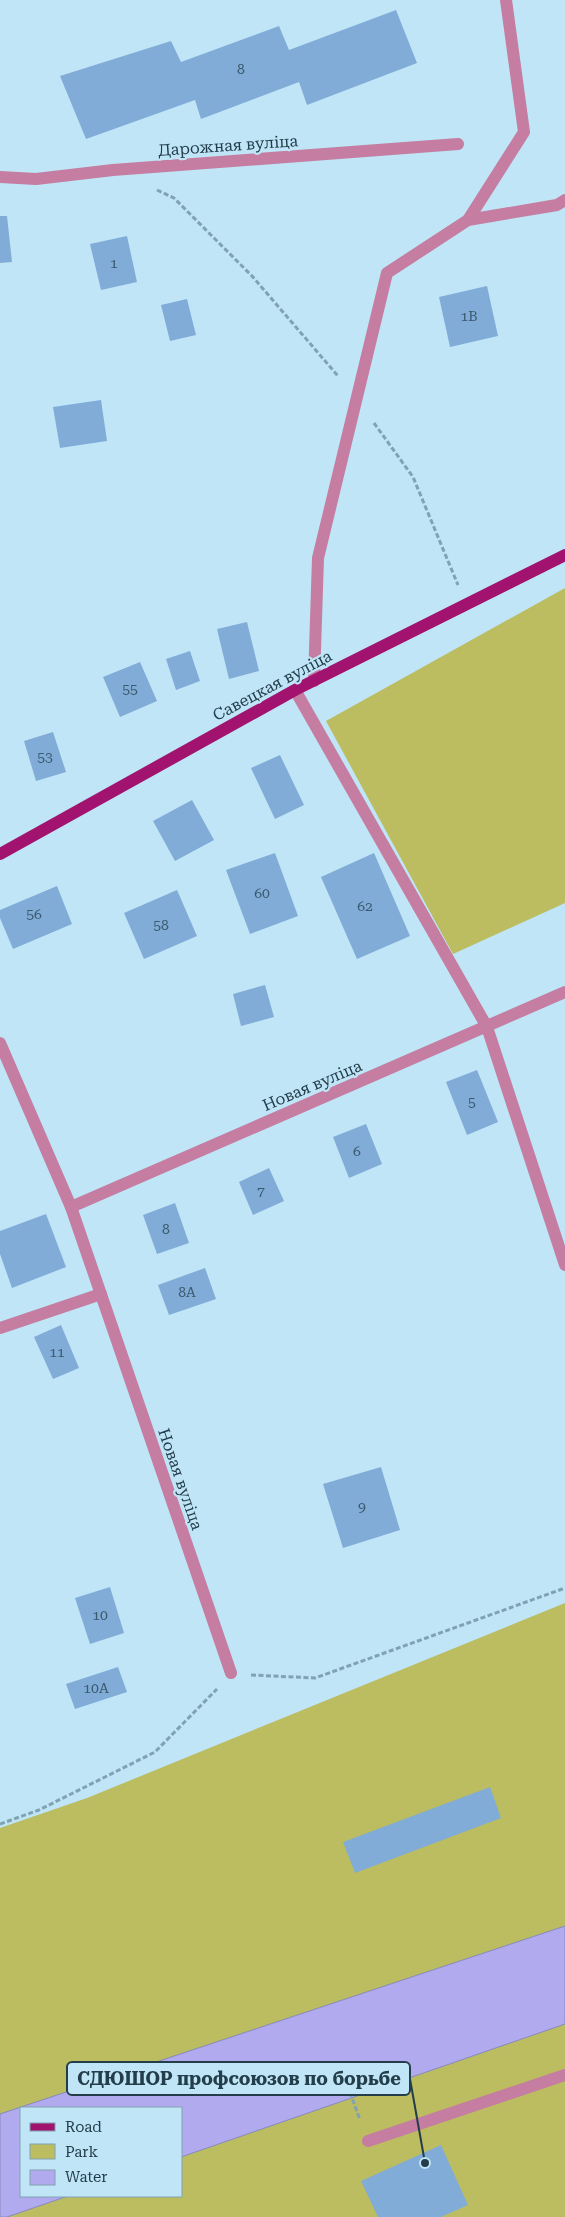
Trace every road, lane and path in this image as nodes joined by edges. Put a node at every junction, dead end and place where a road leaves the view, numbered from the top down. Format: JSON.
{"nodes":[{"id":1,"x":506,"y":0,"type":"edge"},
{"id":2,"x":458,"y":144,"type":"dead end"},
{"id":3,"x":0,"y":177,"type":"edge"},
{"id":4,"x":148,"y":186,"type":"dead end"},
{"id":5,"x":565,"y":200,"type":"edge"},
{"id":6,"x":468,"y":220,"type":"junction"},
{"id":7,"x":357,"y":398,"type":"junction"},
{"id":8,"x":565,"y":555,"type":"edge"},
{"id":9,"x":459,"y":589,"type":"dead end"},
{"id":10,"x":314,"y":681,"type":"junction"},
{"id":11,"x":295,"y":690,"type":"junction"},
{"id":12,"x":0,"y":854,"type":"edge"},
{"id":13,"x":565,"y":992,"type":"edge"},
{"id":14,"x":487,"y":1027,"type":"junction"},
{"id":15,"x":0,"y":1043,"type":"edge"},
{"id":16,"x":71,"y":1207,"type":"junction"},
{"id":17,"x":565,"y":1265,"type":"edge"},
{"id":18,"x":101,"y":1294,"type":"junction"},
{"id":19,"x":0,"y":1328,"type":"edge"},
{"id":20,"x":565,"y":1588,"type":"edge"},
{"id":21,"x":231,"y":1674,"type":"junction"},
{"id":22,"x":0,"y":1824,"type":"edge"},
{"id":23,"x":565,"y":2075,"type":"edge"},
{"id":24,"x":345,"y":2078,"type":"dead end"},
{"id":25,"x":352,"y":2097,"type":"dead end"},
{"id":26,"x":368,"y":2141,"type":"dead end"}],
"edges":[{"from":1,"to":6,"type":"street"},
{"from":2,"to":3,"type":"street","name":"Дарожная вуліца"},
{"from":4,"to":7,"type":"path"},
{"from":5,"to":6,"type":"street"},
{"from":6,"to":7,"type":"street"},
{"from":7,"to":9,"type":"path"},
{"from":7,"to":10,"type":"street"},
{"from":8,"to":10,"type":"main road","name":"Савецкая вуліца"},
{"from":10,"to":11,"type":"main road","name":"Савецкая вуліца"},
{"from":11,"to":12,"type":"main road","name":"Савецкая вуліца"},
{"from":11,"to":14,"type":"street"},
{"from":13,"to":14,"type":"street","name":"Новая вуліца"},
{"from":14,"to":16,"type":"street","name":"Новая вуліца"},
{"from":14,"to":17,"type":"street"},
{"from":15,"to":16,"type":"street","name":"Новая вуліца"},
{"from":16,"to":18,"type":"street","name":"Новая вуліца"},
{"from":18,"to":19,"type":"street"},
{"from":18,"to":21,"type":"street","name":"Новая вуліца"},
{"from":20,"to":21,"type":"path"},
{"from":21,"to":22,"type":"path"},
{"from":23,"to":26,"type":"street"},
{"from":24,"to":25,"type":"path"}]}
